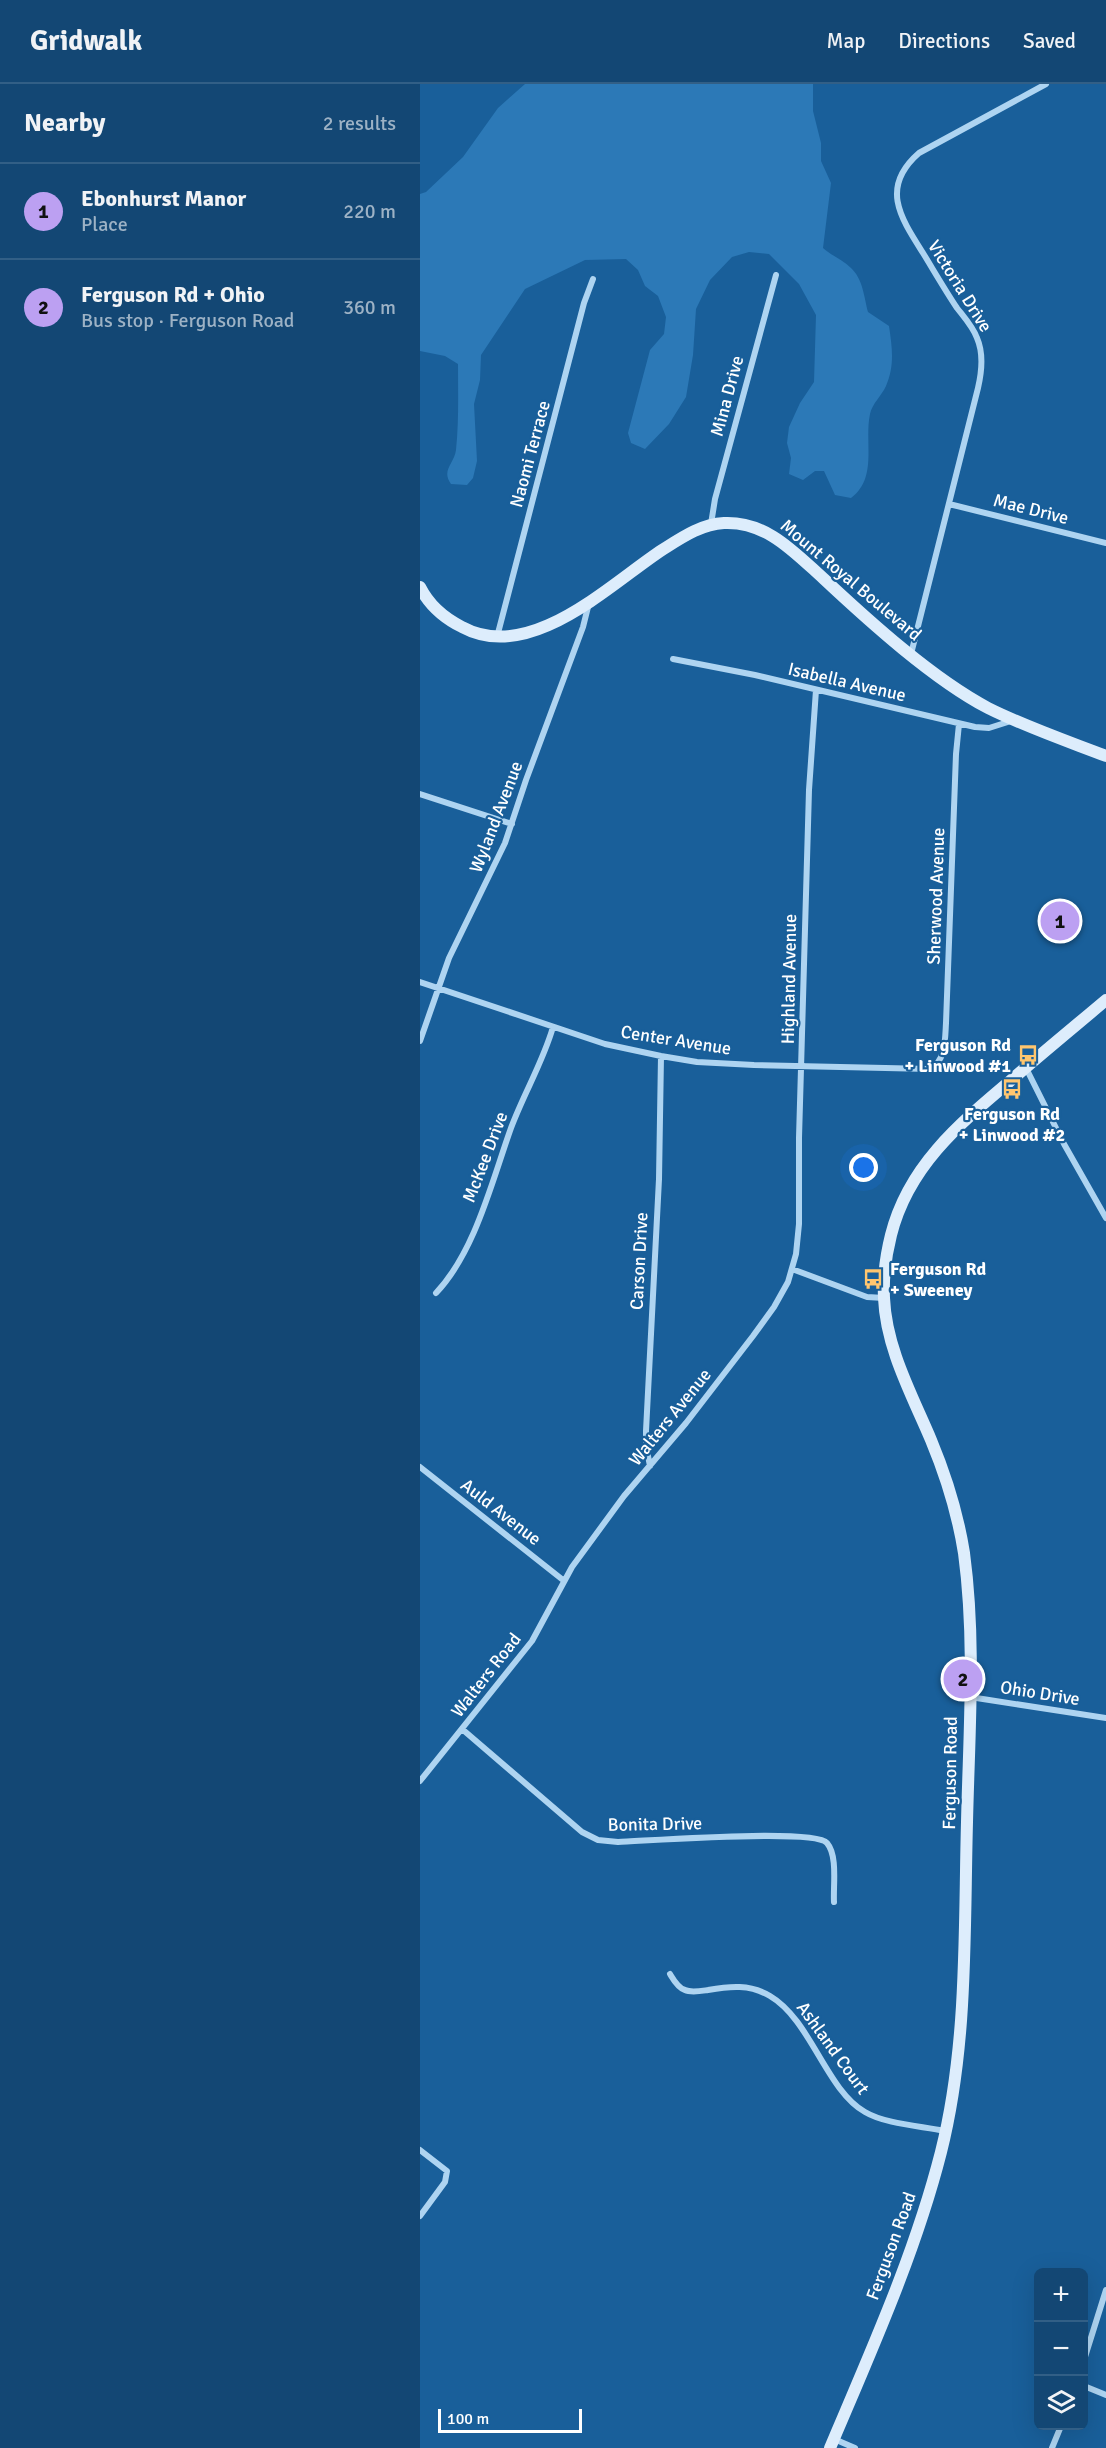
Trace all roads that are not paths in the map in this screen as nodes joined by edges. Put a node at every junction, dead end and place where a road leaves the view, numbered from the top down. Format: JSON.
{"nodes":[{"id":1,"x":1046,"y":84,"type":"edge"},
{"id":2,"x":776,"y":275,"type":"dead end"},
{"id":3,"x":593,"y":279,"type":"dead end"},
{"id":4,"x":949,"y":504,"type":"junction"},
{"id":5,"x":711,"y":525,"type":"junction"},
{"id":6,"x":1106,"y":543,"type":"edge"},
{"id":7,"x":421,"y":593,"type":"edge"},
{"id":8,"x":590,"y":600,"type":"junction"},
{"id":9,"x":497,"y":638,"type":"junction"},
{"id":10,"x":911,"y":654,"type":"junction"},
{"id":11,"x":673,"y":659,"type":"dead end"},
{"id":12,"x":816,"y":690,"type":"junction"},
{"id":13,"x":1014,"y":719,"type":"junction"},
{"id":14,"x":959,"y":724,"type":"junction"},
{"id":15,"x":1106,"y":756,"type":"edge"},
{"id":16,"x":420,"y":794,"type":"edge"},
{"id":17,"x":512,"y":824,"type":"junction"},
{"id":18,"x":420,"y":982,"type":"edge"},
{"id":19,"x":438,"y":989,"type":"junction"},
{"id":20,"x":1106,"y":1000,"type":"edge"},
{"id":21,"x":553,"y":1026,"type":"junction"},
{"id":22,"x":420,"y":1041,"type":"edge"},
{"id":23,"x":661,"y":1056,"type":"junction"},
{"id":24,"x":802,"y":1065,"type":"junction"},
{"id":25,"x":936,"y":1066,"type":"joint"},
{"id":26,"x":1026,"y":1068,"type":"junction"},
{"id":27,"x":1106,"y":1218,"type":"edge"},
{"id":28,"x":792,"y":1269,"type":"junction"},
{"id":29,"x":436,"y":1293,"type":"dead end"},
{"id":30,"x":884,"y":1298,"type":"junction"},
{"id":31,"x":650,"y":1466,"type":"junction"},
{"id":32,"x":420,"y":1467,"type":"edge"},
{"id":33,"x":563,"y":1580,"type":"junction"},
{"id":34,"x":969,"y":1697,"type":"junction"},
{"id":35,"x":1106,"y":1718,"type":"edge"},
{"id":36,"x":462,"y":1729,"type":"junction"},
{"id":37,"x":420,"y":1781,"type":"edge"},
{"id":38,"x":834,"y":1902,"type":"dead end"},
{"id":39,"x":670,"y":1974,"type":"dead end"},
{"id":40,"x":945,"y":2132,"type":"junction"},
{"id":41,"x":420,"y":2150,"type":"edge"},
{"id":42,"x":420,"y":2216,"type":"edge"},
{"id":43,"x":1106,"y":2290,"type":"edge"},
{"id":44,"x":1088,"y":2345,"type":"edge"},
{"id":45,"x":1088,"y":2387,"type":"edge"},
{"id":46,"x":1106,"y":2396,"type":"edge"},
{"id":47,"x":1059,"y":2430,"type":"edge"},
{"id":48,"x":832,"y":2443,"type":"edge"},
{"id":49,"x":855,"y":2448,"type":"edge"},
{"id":50,"x":1052,"y":2448,"type":"edge"}],
"edges":[{"from":1,"to":4,"type":"street","name":"Victoria Drive"},
{"from":2,"to":5,"type":"street","name":"Mina Drive"},
{"from":3,"to":9,"type":"street","name":"Naomi Terrace"},
{"from":4,"to":6,"type":"street","name":"Mae Drive"},
{"from":4,"to":10,"type":"street","name":"Victoria Drive"},
{"from":5,"to":8,"type":"street","name":"Mount Royal Boulevard"},
{"from":5,"to":10,"type":"street","name":"Mount Royal Boulevard"},
{"from":7,"to":9,"type":"street","name":"Mount Royal Boulevard"},
{"from":8,"to":9,"type":"street","name":"Mount Royal Boulevard"},
{"from":8,"to":17,"type":"street","name":"Wyland Avenue"},
{"from":10,"to":13,"type":"street","name":"Mount Royal Boulevard"},
{"from":11,"to":12,"type":"street","name":"Isabella Avenue"},
{"from":12,"to":14,"type":"street","name":"Isabella Avenue"},
{"from":12,"to":24,"type":"street","name":"Highland Avenue"},
{"from":13,"to":14,"type":"street","name":"Isabella Avenue"},
{"from":13,"to":15,"type":"street","name":"Mount Royal Boulevard"},
{"from":14,"to":25,"type":"street","name":"Sherwood Avenue"},
{"from":16,"to":17,"type":"street"},
{"from":17,"to":19,"type":"street","name":"Wyland Avenue"},
{"from":18,"to":19,"type":"street","name":"Center Avenue"},
{"from":19,"to":21,"type":"street","name":"Center Avenue"},
{"from":19,"to":22,"type":"street","name":"Wyland Avenue"},
{"from":20,"to":26,"type":"street","name":"Ferguson Road"},
{"from":21,"to":23,"type":"street","name":"Center Avenue"},
{"from":21,"to":29,"type":"street","name":"McKee Drive"},
{"from":23,"to":24,"type":"street","name":"Center Avenue"},
{"from":23,"to":31,"type":"street","name":"Carson Drive"},
{"from":24,"to":25,"type":"street","name":"Center Avenue"},
{"from":24,"to":28,"type":"street","name":"Highland Avenue"},
{"from":26,"to":27,"type":"street"},
{"from":26,"to":30,"type":"street","name":"Ferguson Road"},
{"from":28,"to":30,"type":"street"},
{"from":28,"to":31,"type":"street","name":"Walters Avenue"},
{"from":30,"to":34,"type":"street","name":"Ferguson Road"},
{"from":31,"to":33,"type":"street","name":"Walters Avenue"},
{"from":32,"to":33,"type":"street","name":"Auld Avenue"},
{"from":33,"to":36,"type":"street","name":"Walters Road"},
{"from":34,"to":35,"type":"street","name":"Ohio Drive"},
{"from":34,"to":40,"type":"street","name":"Ferguson Road"},
{"from":36,"to":37,"type":"street","name":"Walters Road"},
{"from":36,"to":38,"type":"street","name":"Bonita Drive"},
{"from":39,"to":40,"type":"street","name":"Ashland Court"},
{"from":40,"to":48,"type":"street","name":"Ferguson Road"},
{"from":41,"to":42,"type":"street"},
{"from":43,"to":44,"type":"street"},
{"from":45,"to":46,"type":"street"},
{"from":47,"to":50,"type":"street"},
{"from":48,"to":49,"type":"street"}]}
